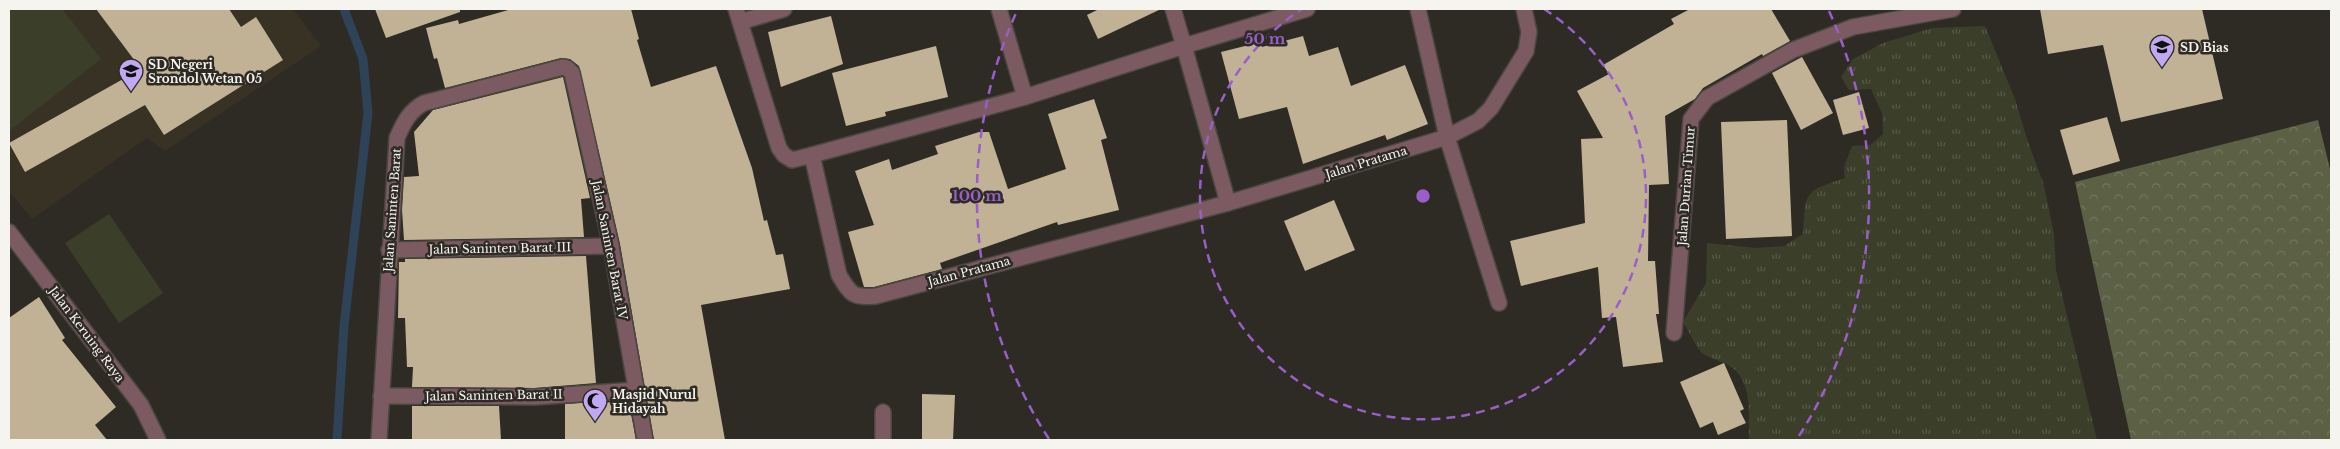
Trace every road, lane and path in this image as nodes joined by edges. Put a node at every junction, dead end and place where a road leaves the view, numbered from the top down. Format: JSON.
{"nodes":[{"id":1,"x":784,"y":9,"type":"edge"},
{"id":2,"x":999,"y":9,"type":"edge"},
{"id":3,"x":1173,"y":9,"type":"edge"},
{"id":4,"x":1307,"y":9,"type":"edge"},
{"id":5,"x":1418,"y":9,"type":"edge"},
{"id":6,"x":1524,"y":9,"type":"edge"},
{"id":7,"x":1953,"y":9,"type":"edge"},
{"id":8,"x":738,"y":16,"type":"edge"},
{"id":9,"x":1872,"y":16,"type":"edge"},
{"id":10,"x":1184,"y":46,"type":"junction"},
{"id":11,"x":563,"y":67,"type":"joint"},
{"id":12,"x":1025,"y":97,"type":"junction"},
{"id":13,"x":1447,"y":137,"type":"junction"},
{"id":14,"x":812,"y":155,"type":"junction"},
{"id":15,"x":1228,"y":203,"type":"junction"},
{"id":16,"x":9,"y":232,"type":"edge"},
{"id":17,"x":611,"y":246,"type":"junction"},
{"id":18,"x":389,"y":250,"type":"junction"},
{"id":19,"x":1500,"y":303,"type":"dead end"},
{"id":20,"x":1674,"y":333,"type":"dead end"},
{"id":21,"x":636,"y":390,"type":"junction"},
{"id":22,"x":381,"y":396,"type":"junction"},
{"id":23,"x":883,"y":412,"type":"dead end"},
{"id":24,"x":158,"y":440,"type":"edge"},
{"id":25,"x":379,"y":440,"type":"edge"},
{"id":26,"x":645,"y":440,"type":"edge"},
{"id":27,"x":883,"y":440,"type":"edge"}],
"edges":[{"from":1,"to":8,"type":"street"},
{"from":2,"to":12,"type":"street"},
{"from":3,"to":10,"type":"street"},
{"from":4,"to":10,"type":"street"},
{"from":5,"to":13,"type":"street"},
{"from":6,"to":13,"type":"street","name":"Jalan Pratama"},
{"from":7,"to":9,"type":"street","name":"Jalan Durian Timur"},
{"from":8,"to":14,"type":"street"},
{"from":9,"to":20,"type":"street","name":"Jalan Durian Timur"},
{"from":10,"to":12,"type":"street"},
{"from":10,"to":15,"type":"street"},
{"from":11,"to":17,"type":"street","name":"Jalan Saninten Barat IV"},
{"from":11,"to":18,"type":"street","name":"Jalan Saninten Barat"},
{"from":12,"to":14,"type":"street"},
{"from":13,"to":15,"type":"street","name":"Jalan Pratama"},
{"from":13,"to":19,"type":"street"},
{"from":14,"to":15,"type":"street","name":"Jalan Pratama"},
{"from":16,"to":24,"type":"street","name":"Jalan Keruing Raya"},
{"from":17,"to":18,"type":"street","name":"Jalan Saninten Barat III"},
{"from":17,"to":21,"type":"street","name":"Jalan Saninten Barat IV"},
{"from":18,"to":22,"type":"street","name":"Jalan Saninten Barat"},
{"from":21,"to":22,"type":"street","name":"Jalan Saninten Barat II"},
{"from":21,"to":26,"type":"street","name":"Jalan Saninten Barat IV"},
{"from":22,"to":25,"type":"street","name":"Jalan Saninten Barat"},
{"from":23,"to":27,"type":"street"}]}
